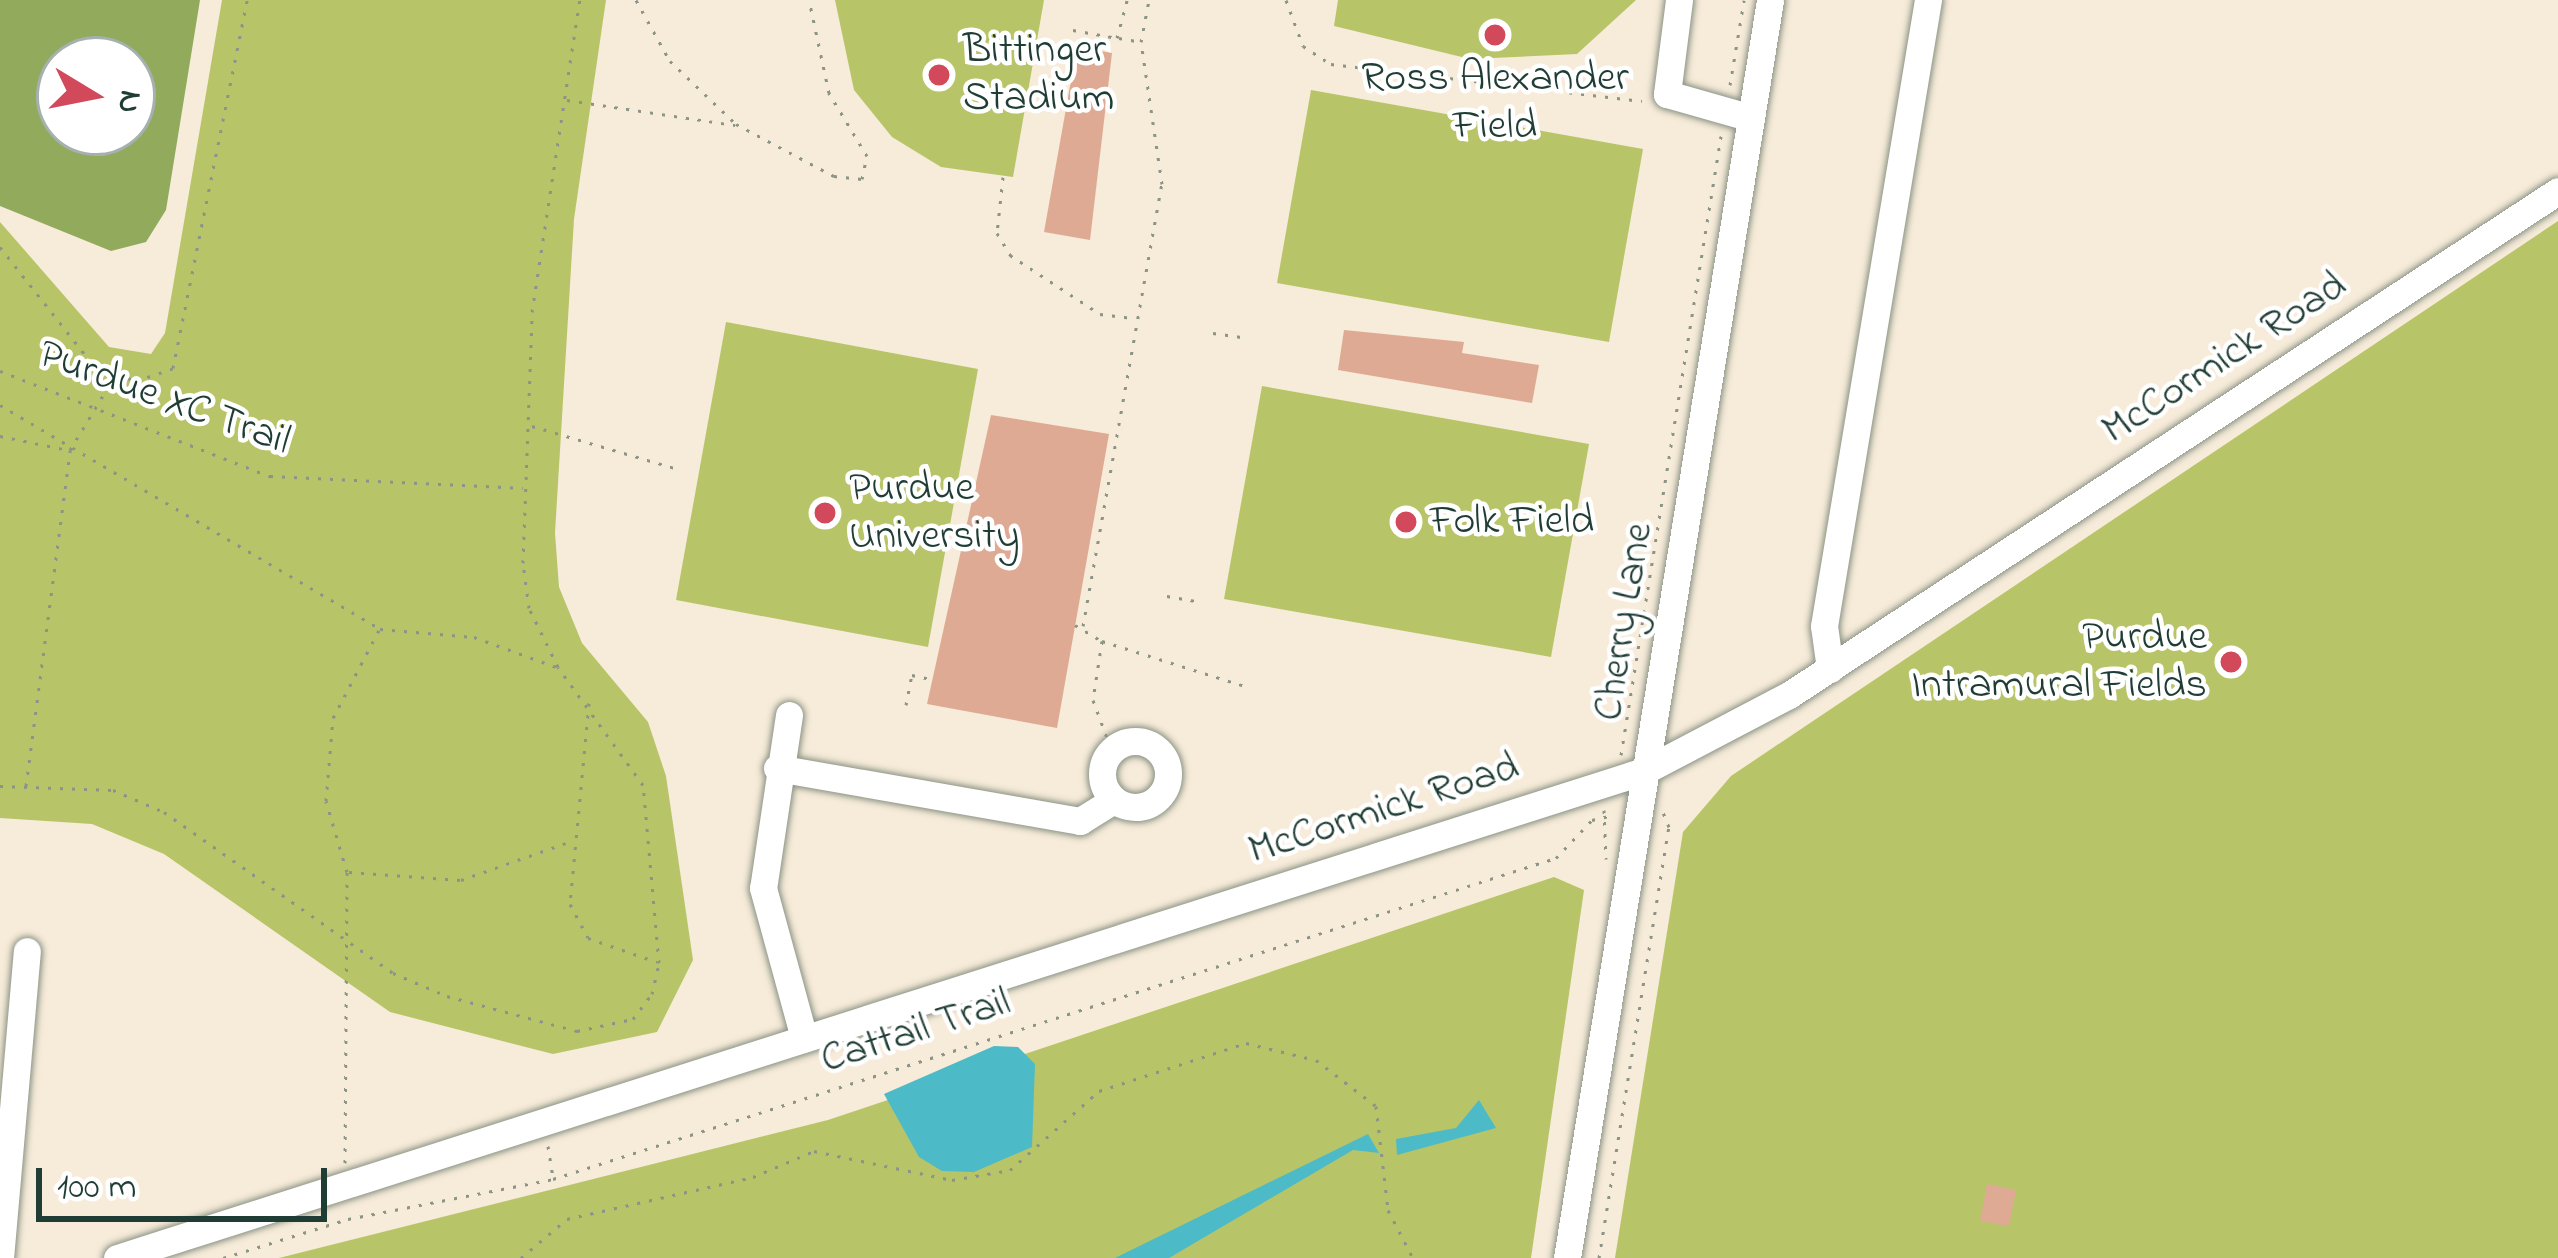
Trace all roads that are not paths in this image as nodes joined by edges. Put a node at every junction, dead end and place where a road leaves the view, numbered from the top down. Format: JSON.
{"nodes":[{"id":1,"x":1679,"y":0,"type":"edge"},
{"id":2,"x":1770,"y":0,"type":"edge"},
{"id":3,"x":1928,"y":0,"type":"edge"},
{"id":4,"x":1738,"y":116,"type":"junction"},
{"id":5,"x":2558,"y":191,"type":"edge"},
{"id":6,"x":1830,"y":669,"type":"junction"},
{"id":7,"x":789,"y":715,"type":"dead end"},
{"id":8,"x":777,"y":768,"type":"junction"},
{"id":9,"x":1644,"y":771,"type":"junction"},
{"id":10,"x":1113,"y":800,"type":"junction"},
{"id":11,"x":26,"y":951,"type":"dead end"},
{"id":12,"x":804,"y":1038,"type":"junction"},
{"id":13,"x":9,"y":1052,"type":"edge"},
{"id":14,"x":1,"y":1258,"type":"edge"},
{"id":15,"x":117,"y":1258,"type":"edge"},
{"id":16,"x":1568,"y":1258,"type":"edge"}],
"edges":[{"from":1,"to":4,"type":"street"},
{"from":2,"to":4,"type":"street","name":"Cherry Lane"},
{"from":3,"to":6,"type":"street"},
{"from":4,"to":9,"type":"street","name":"Cherry Lane"},
{"from":5,"to":6,"type":"street","name":"McCormick Road"},
{"from":6,"to":9,"type":"street","name":"McCormick Road"},
{"from":7,"to":8,"type":"street"},
{"from":8,"to":10,"type":"street"},
{"from":8,"to":12,"type":"street"},
{"from":9,"to":12,"type":"street","name":"McCormick Road"},
{"from":9,"to":16,"type":"street","name":"Cherry Lane"},
{"from":10,"to":10,"type":"street"},
{"from":11,"to":13,"type":"street"},
{"from":12,"to":15,"type":"street","name":"McCormick Road"},
{"from":13,"to":14,"type":"street"}]}
